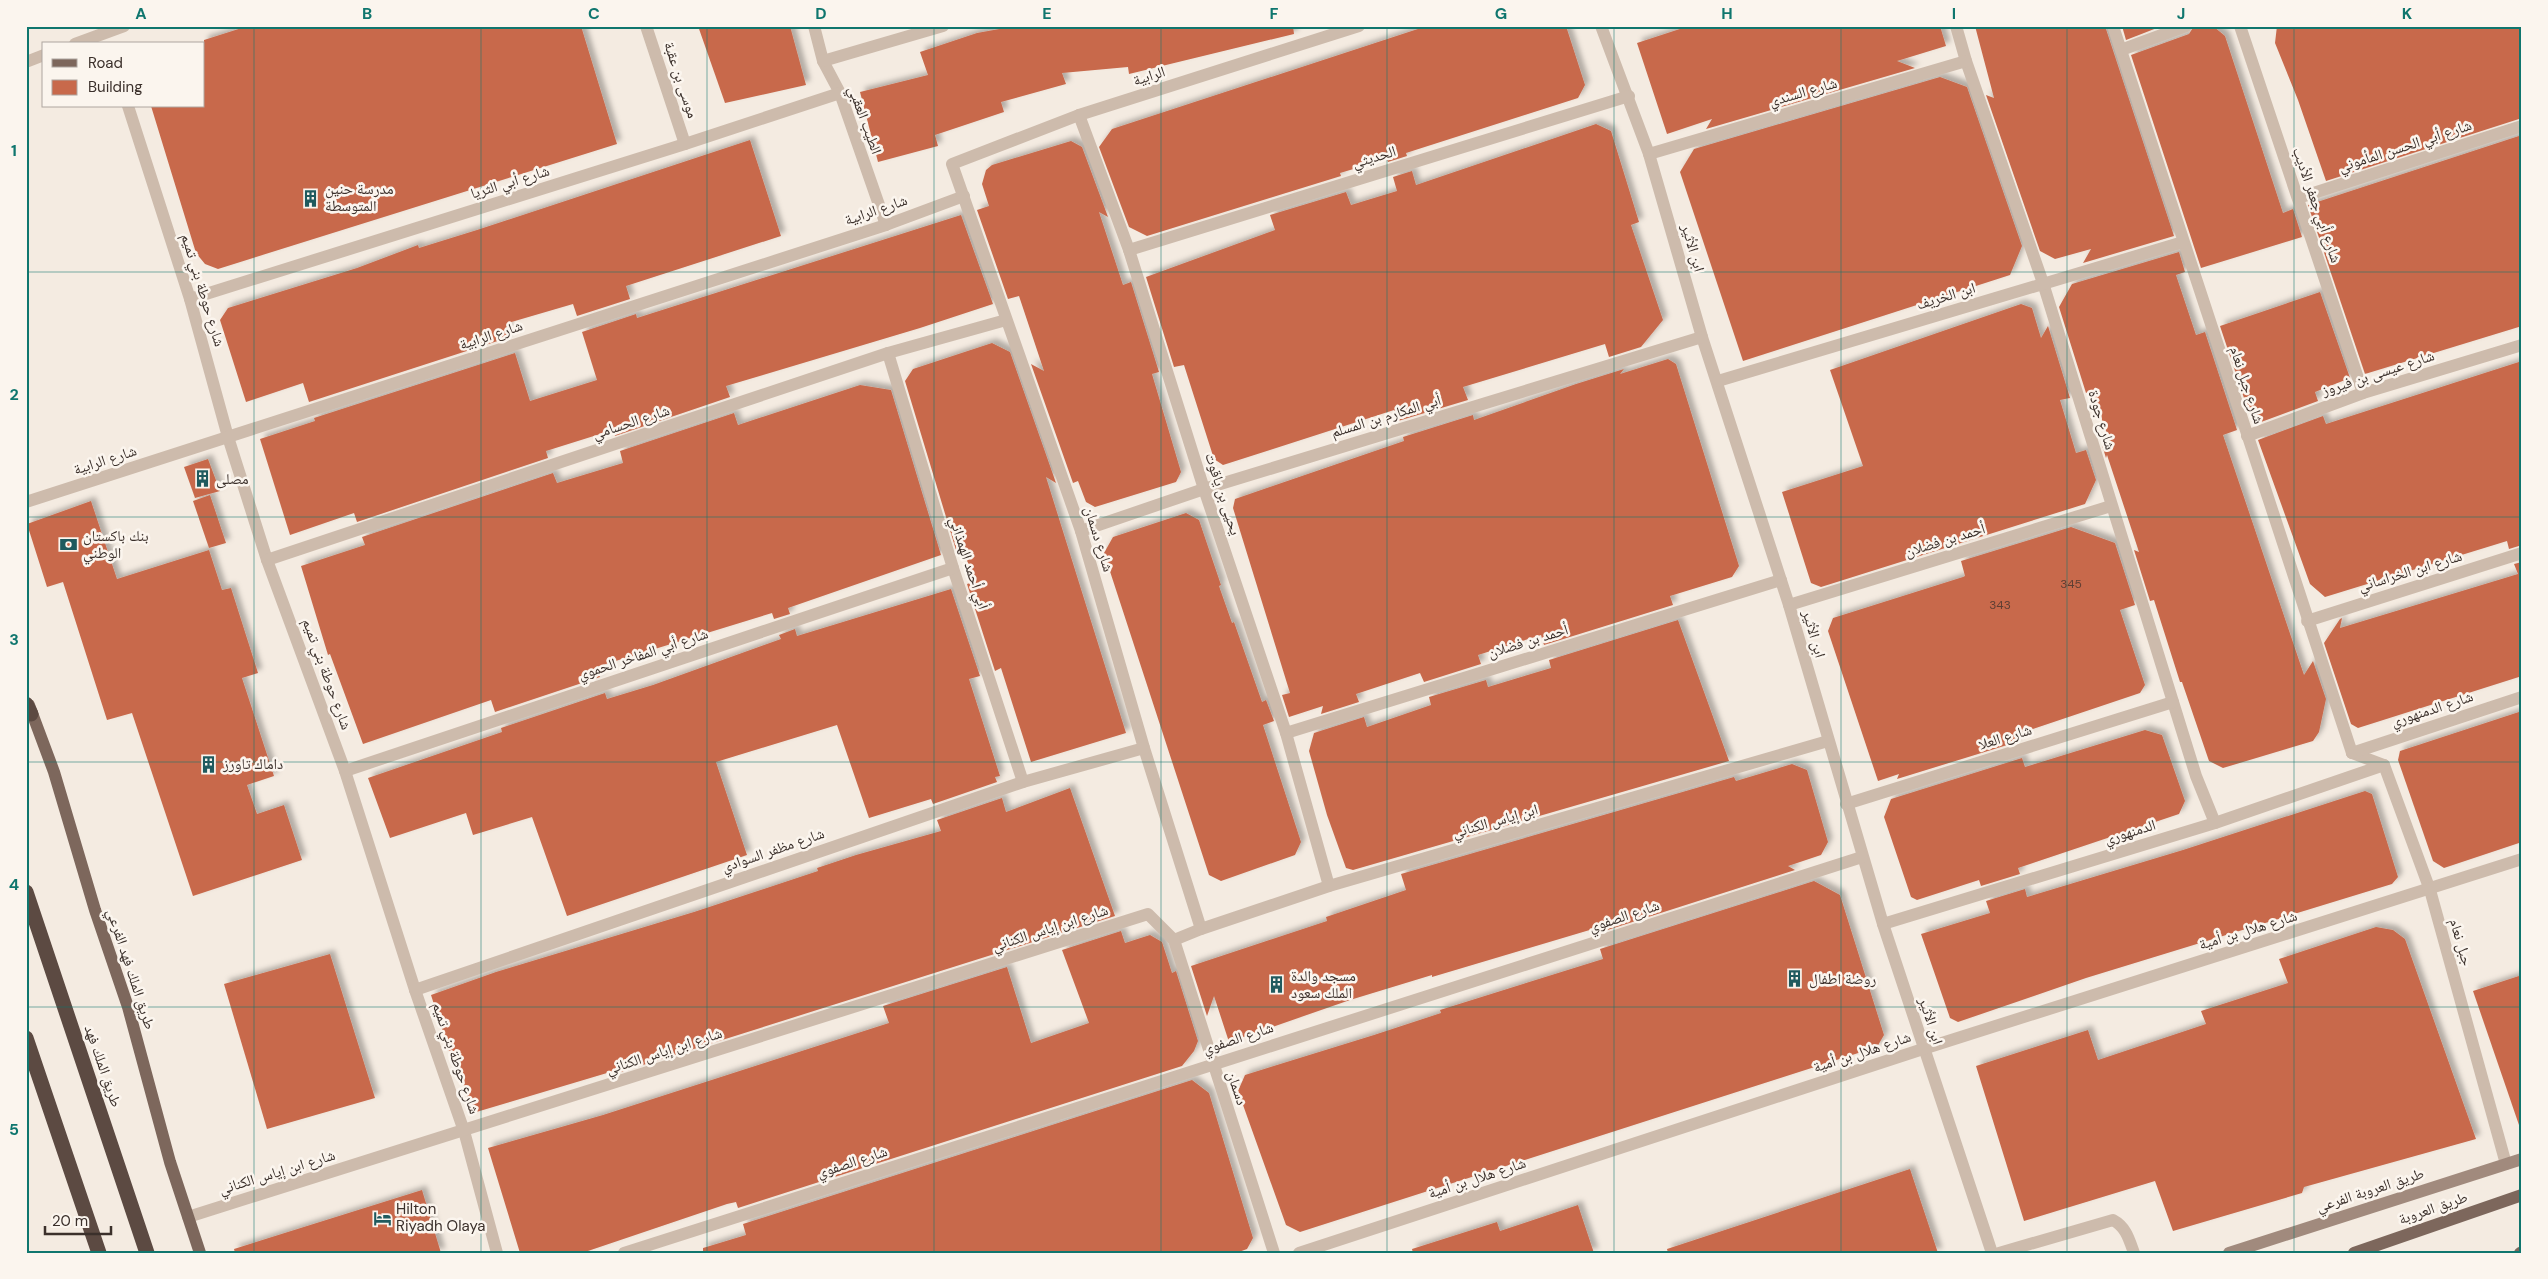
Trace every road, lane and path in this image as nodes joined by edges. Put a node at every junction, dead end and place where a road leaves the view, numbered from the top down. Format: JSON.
{"nodes":[{"id":1,"x":124,"y":26,"type":"edge"},
{"id":2,"x":646,"y":26,"type":"edge"},
{"id":3,"x":814,"y":26,"type":"edge"},
{"id":4,"x":943,"y":26,"type":"edge"},
{"id":5,"x":1359,"y":26,"type":"edge"},
{"id":6,"x":1956,"y":26,"type":"edge"},
{"id":7,"x":2113,"y":26,"type":"edge"},
{"id":8,"x":2186,"y":26,"type":"edge"},
{"id":9,"x":2240,"y":26,"type":"edge"},
{"id":10,"x":1604,"y":27,"type":"edge"},
{"id":11,"x":106,"y":34,"type":"edge"},
{"id":12,"x":81,"y":42,"type":"edge"},
{"id":13,"x":2121,"y":50,"type":"junction"},
{"id":14,"x":42,"y":57,"type":"edge"},
{"id":15,"x":823,"y":61,"type":"junction"},
{"id":16,"x":26,"y":62,"type":"edge"},
{"id":17,"x":1966,"y":62,"type":"junction"},
{"id":18,"x":840,"y":93,"type":"junction"},
{"id":19,"x":1629,"y":96,"type":"junction"},
{"id":20,"x":129,"y":108,"type":"edge"},
{"id":21,"x":1079,"y":115,"type":"junction"},
{"id":22,"x":2522,"y":126,"type":"edge"},
{"id":23,"x":685,"y":144,"type":"junction"},
{"id":24,"x":1649,"y":154,"type":"junction"},
{"id":25,"x":952,"y":164,"type":"joint"},
{"id":26,"x":964,"y":196,"type":"junction"},
{"id":27,"x":2298,"y":198,"type":"junction"},
{"id":28,"x":886,"y":225,"type":"junction"},
{"id":29,"x":2183,"y":242,"type":"junction"},
{"id":30,"x":1129,"y":250,"type":"junction"},
{"id":31,"x":2043,"y":283,"type":"junction"},
{"id":32,"x":190,"y":299,"type":"junction"},
{"id":33,"x":1006,"y":320,"type":"junction"},
{"id":34,"x":1702,"y":337,"type":"junction"},
{"id":35,"x":2522,"y":345,"type":"edge"},
{"id":36,"x":888,"y":353,"type":"junction"},
{"id":37,"x":1718,"y":381,"type":"junction"},
{"id":38,"x":2363,"y":393,"type":"junction"},
{"id":39,"x":2246,"y":436,"type":"junction"},
{"id":40,"x":228,"y":437,"type":"junction"},
{"id":41,"x":1204,"y":489,"type":"junction"},
{"id":42,"x":26,"y":502,"type":"edge"},
{"id":43,"x":2111,"y":506,"type":"junction"},
{"id":44,"x":1081,"y":531,"type":"junction"},
{"id":45,"x":2522,"y":553,"type":"edge"},
{"id":46,"x":268,"y":560,"type":"junction"},
{"id":47,"x":953,"y":568,"type":"junction"},
{"id":48,"x":1781,"y":580,"type":"junction"},
{"id":49,"x":1789,"y":605,"type":"junction"},
{"id":50,"x":2307,"y":621,"type":"junction"},
{"id":51,"x":2522,"y":697,"type":"edge"},
{"id":52,"x":26,"y":698,"type":"edge"},
{"id":53,"x":2173,"y":702,"type":"junction"},
{"id":54,"x":29,"y":709,"type":"edge"},
{"id":55,"x":1286,"y":733,"type":"junction"},
{"id":56,"x":1828,"y":741,"type":"junction"},
{"id":57,"x":1144,"y":748,"type":"junction"},
{"id":58,"x":2352,"y":752,"type":"junction"},
{"id":59,"x":2384,"y":765,"type":"junction"},
{"id":60,"x":345,"y":771,"type":"junction"},
{"id":61,"x":1024,"y":782,"type":"junction"},
{"id":62,"x":1846,"y":804,"type":"junction"},
{"id":63,"x":2215,"y":823,"type":"junction"},
{"id":64,"x":1862,"y":857,"type":"junction"},
{"id":65,"x":2522,"y":859,"type":"edge"},
{"id":66,"x":1329,"y":886,"type":"junction"},
{"id":67,"x":2430,"y":890,"type":"junction"},
{"id":68,"x":26,"y":892,"type":"edge"},
{"id":69,"x":1148,"y":914,"type":"joint"},
{"id":70,"x":1883,"y":924,"type":"junction"},
{"id":71,"x":1201,"y":928,"type":"junction"},
{"id":72,"x":1174,"y":940,"type":"junction"},
{"id":73,"x":415,"y":990,"type":"junction"},
{"id":74,"x":26,"y":1038,"type":"edge"},
{"id":75,"x":1923,"y":1048,"type":"junction"},
{"id":76,"x":1212,"y":1064,"type":"junction"},
{"id":77,"x":464,"y":1131,"type":"junction"},
{"id":78,"x":2522,"y":1159,"type":"edge"},
{"id":79,"x":2506,"y":1164,"type":"junction"},
{"id":80,"x":2522,"y":1195,"type":"edge"},
{"id":81,"x":188,"y":1217,"type":"junction"},
{"id":82,"x":99,"y":1253,"type":"edge"},
{"id":83,"x":147,"y":1253,"type":"edge"},
{"id":84,"x":200,"y":1253,"type":"edge"},
{"id":85,"x":497,"y":1253,"type":"edge"},
{"id":86,"x":624,"y":1253,"type":"edge"},
{"id":87,"x":1274,"y":1253,"type":"edge"},
{"id":88,"x":1299,"y":1253,"type":"edge"},
{"id":89,"x":1992,"y":1253,"type":"edge"},
{"id":90,"x":1999,"y":1253,"type":"edge"},
{"id":91,"x":2134,"y":1253,"type":"edge"},
{"id":92,"x":2229,"y":1253,"type":"edge"},
{"id":93,"x":2354,"y":1253,"type":"edge"}],
"edges":[{"from":1,"to":11,"type":"street"},
{"from":2,"to":23,"type":"street","name":"موسى بن عقبة"},
{"from":3,"to":15,"type":"street","name":"الطيب العقبي"},
{"from":4,"to":15,"type":"street"},
{"from":5,"to":21,"type":"street","name":"الرابية"},
{"from":6,"to":17,"type":"street","name":"شارع جودة"},
{"from":7,"to":13,"type":"street","name":"شارع جبل نعام"},
{"from":8,"to":13,"type":"street"},
{"from":9,"to":27,"type":"street","name":"شارع أبي جعفر الأديب"},
{"from":10,"to":19,"type":"street","name":"ابن الأثير"},
{"from":11,"to":12,"type":"street"},
{"from":13,"to":29,"type":"street","name":"شارع جبل نعام"},
{"from":14,"to":16,"type":"street"},
{"from":15,"to":18,"type":"street","name":"الطيب العقبي"},
{"from":17,"to":24,"type":"street","name":"شارع السندي"},
{"from":17,"to":31,"type":"street","name":"شارع جودة"},
{"from":18,"to":23,"type":"street","name":"شارع أبي الثريا"},
{"from":18,"to":28,"type":"street","name":"الطيب العقبي"},
{"from":19,"to":24,"type":"street","name":"ابن الأثير"},
{"from":19,"to":30,"type":"street","name":"الحديثي"},
{"from":20,"to":32,"type":"street","name":"شارع حوطة بني تميم"},
{"from":21,"to":25,"type":"street","name":"الرابية"},
{"from":21,"to":30,"type":"street","name":"يحيى بن ياقوت"},
{"from":22,"to":27,"type":"street","name":"شارع أبي الحسن المأموني"},
{"from":23,"to":32,"type":"street","name":"شارع أبي الثريا"},
{"from":24,"to":34,"type":"street","name":"ابن الأثير"},
{"from":25,"to":26,"type":"street","name":"شارع دسمان"},
{"from":26,"to":28,"type":"street","name":"شارع الرابية"},
{"from":26,"to":33,"type":"street","name":"شارع دسمان"},
{"from":27,"to":38,"type":"street","name":"شارع أبي جعفر الأديب"},
{"from":28,"to":40,"type":"street","name":"شارع الرابية"},
{"from":29,"to":31,"type":"street","name":"ابن الخريف"},
{"from":29,"to":39,"type":"street","name":"شارع جبل نعام"},
{"from":30,"to":41,"type":"street","name":"يحيى بن ياقوت"},
{"from":31,"to":37,"type":"street","name":"ابن الخريف"},
{"from":31,"to":43,"type":"street","name":"شارع جودة"},
{"from":32,"to":40,"type":"street","name":"شارع حوطة بني تميم"},
{"from":33,"to":36,"type":"street","name":"شارع الحسامي"},
{"from":33,"to":44,"type":"street","name":"شارع دسمان"},
{"from":34,"to":37,"type":"street","name":"ابن الأثير"},
{"from":34,"to":41,"type":"street","name":"أبي المكارم بن المسلم"},
{"from":35,"to":38,"type":"street","name":"شارع عيسى بن فيروز"},
{"from":36,"to":46,"type":"street","name":"شارع الحسامي"},
{"from":36,"to":47,"type":"street","name":"أبي أحمد الهمذاني"},
{"from":37,"to":48,"type":"street","name":"ابن الأثير"},
{"from":38,"to":39,"type":"street","name":"شارع عيسى بن فيروز"},
{"from":39,"to":50,"type":"street","name":"شارع جبل نعام"},
{"from":40,"to":42,"type":"street","name":"شارع الرابية"},
{"from":40,"to":46,"type":"street","name":"شارع حوطة بني تميم"},
{"from":41,"to":44,"type":"street","name":"أبي المكارم بن المسلم"},
{"from":41,"to":55,"type":"street","name":"يحيى بن ياقوت"},
{"from":43,"to":49,"type":"street","name":"أحمد بن فضلان"},
{"from":43,"to":53,"type":"street","name":"شارع جودة"},
{"from":44,"to":57,"type":"street","name":"شارع دسمان"},
{"from":45,"to":50,"type":"street","name":"شارع ابن الخراساني"},
{"from":46,"to":60,"type":"street","name":"شارع حوطة بني تميم"},
{"from":47,"to":60,"type":"street","name":"شارع أبي المفاخر الحموي"},
{"from":47,"to":61,"type":"street","name":"أبي أحمد الهمذاني"},
{"from":48,"to":49,"type":"street","name":"ابن الأثير"},
{"from":48,"to":55,"type":"street","name":"أحمد بن فضلان"},
{"from":49,"to":56,"type":"street","name":"ابن الأثير"},
{"from":50,"to":58,"type":"street","name":"شارع جبل نعام"},
{"from":51,"to":58,"type":"street","name":"شارع الدمنهوري"},
{"from":52,"to":54,"type":"main road","name":"طريق الملك فهد الفرعي"},
{"from":53,"to":62,"type":"street","name":"شارع العلا"},
{"from":53,"to":63,"type":"street","name":"شارع جودة"},
{"from":54,"to":81,"type":"main road","name":"طريق الملك فهد الفرعي"},
{"from":55,"to":66,"type":"street","name":"يحيى بن ياقوت"},
{"from":56,"to":62,"type":"street","name":"ابن الأثير"},
{"from":56,"to":66,"type":"street","name":"ابن إياس الكناني"},
{"from":57,"to":61,"type":"street","name":"شارع مظفر السوادي"},
{"from":57,"to":71,"type":"street","name":"شارع دسمان"},
{"from":58,"to":59,"type":"street"},
{"from":59,"to":63,"type":"street","name":"الدمنهوري"},
{"from":59,"to":67,"type":"street","name":"جبل نعام"},
{"from":60,"to":73,"type":"street","name":"شارع حوطة بني تميم"},
{"from":61,"to":73,"type":"street","name":"شارع مظفر السوادي"},
{"from":62,"to":64,"type":"street","name":"ابن الأثير"},
{"from":63,"to":70,"type":"street","name":"الدمنهوري"},
{"from":64,"to":70,"type":"street","name":"ابن الأثير"},
{"from":64,"to":76,"type":"street","name":"شارع الصفوي"},
{"from":65,"to":67,"type":"street","name":"شارع هلال بن أمية"},
{"from":66,"to":71,"type":"street","name":"ابن إياس الكناني"},
{"from":67,"to":75,"type":"street","name":"شارع هلال بن أمية"},
{"from":67,"to":79,"type":"street","name":"جبل نعام"},
{"from":68,"to":83,"type":"highway","name":"طريق الملك فهد"},
{"from":69,"to":72,"type":"street","name":"دسمان"},
{"from":69,"to":77,"type":"street","name":"شارع ابن إياس الكناني"},
{"from":70,"to":75,"type":"street","name":"ابن الأثير"},
{"from":71,"to":72,"type":"street","name":"ابن إياس الكناني"},
{"from":72,"to":76,"type":"street","name":"دسمان"},
{"from":73,"to":77,"type":"street","name":"شارع حوطة بني تميم"},
{"from":74,"to":82,"type":"highway"},
{"from":75,"to":88,"type":"street","name":"شارع هلال بن أمية"},
{"from":75,"to":89,"type":"street","name":"ابن الأثير"},
{"from":76,"to":86,"type":"street","name":"شارع الصفوي"},
{"from":76,"to":87,"type":"street","name":"دسمان"},
{"from":77,"to":81,"type":"street","name":"شارع ابن إياس الكناني"},
{"from":77,"to":85,"type":"street","name":"شارع حوطة بني تميم"},
{"from":78,"to":79,"type":"street","name":"طريق العروبة الفرعي"},
{"from":79,"to":92,"type":"street","name":"طريق العروبة الفرعي"},
{"from":80,"to":93,"type":"main road","name":"طريق العروبة"},
{"from":81,"to":84,"type":"main road","name":"طريق الملك فهد الفرعي"},
{"from":90,"to":91,"type":"street"}]}
